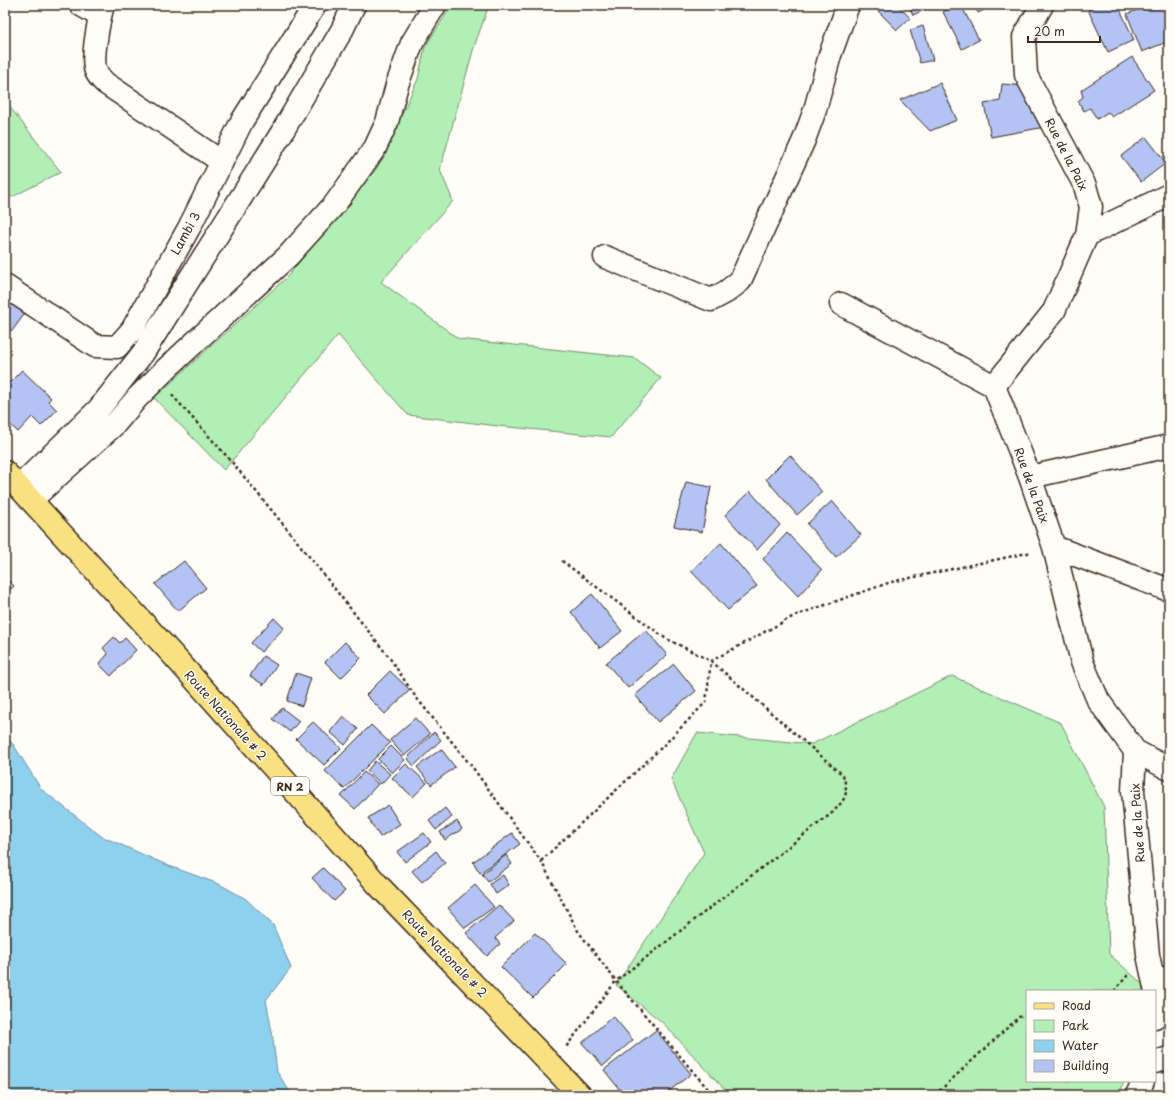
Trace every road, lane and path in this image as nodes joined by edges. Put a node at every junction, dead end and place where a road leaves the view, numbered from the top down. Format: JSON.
{"nodes":[{"id":1,"x":81,"y":5,"type":"edge"},
{"id":2,"x":316,"y":5,"type":"edge"},
{"id":3,"x":354,"y":5,"type":"edge"},
{"id":4,"x":435,"y":5,"type":"edge"},
{"id":5,"x":848,"y":5,"type":"edge"},
{"id":6,"x":1042,"y":5,"type":"edge"},
{"id":7,"x":102,"y":10,"type":"edge"},
{"id":8,"x":222,"y":162,"type":"junction"},
{"id":9,"x":1169,"y":195,"type":"edge"},
{"id":10,"x":1087,"y":234,"type":"junction"},
{"id":11,"x":605,"y":257,"type":"dead end"},
{"id":12,"x":5,"y":286,"type":"edge"},
{"id":13,"x":841,"y":304,"type":"dead end"},
{"id":14,"x":157,"y":378,"type":"junction"},
{"id":15,"x":994,"y":386,"type":"junction"},
{"id":16,"x":1169,"y":446,"type":"edge"},
{"id":17,"x":1030,"y":477,"type":"junction"},
{"id":18,"x":18,"y":487,"type":"edge"},
{"id":19,"x":1054,"y":547,"type":"junction"},
{"id":20,"x":562,"y":561,"type":"dead end"},
{"id":21,"x":1169,"y":590,"type":"edge"},
{"id":22,"x":711,"y":660,"type":"junction"},
{"id":23,"x":1135,"y":751,"type":"junction"},
{"id":24,"x":1169,"y":770,"type":"edge"},
{"id":25,"x":541,"y":861,"type":"junction"},
{"id":26,"x":1169,"y":977,"type":"edge"},
{"id":27,"x":616,"y":981,"type":"junction"},
{"id":28,"x":1153,"y":990,"type":"edge"},
{"id":29,"x":1156,"y":1007,"type":"edge"},
{"id":30,"x":1026,"y":1015,"type":"edge"},
{"id":31,"x":1169,"y":1058,"type":"edge"},
{"id":32,"x":1156,"y":1062,"type":"edge"},
{"id":33,"x":552,"y":1064,"type":"junction"},
{"id":34,"x":1143,"y":1082,"type":"edge"},
{"id":35,"x":580,"y":1095,"type":"edge"},
{"id":36,"x":713,"y":1095,"type":"edge"},
{"id":37,"x":935,"y":1095,"type":"edge"},
{"id":38,"x":1137,"y":1095,"type":"edge"}],
"edges":[{"from":1,"to":7,"type":"street"},
{"from":2,"to":8,"type":"street","name":"Lambi 3"},
{"from":3,"to":18,"type":"street"},
{"from":4,"to":14,"type":"street"},
{"from":5,"to":11,"type":"street"},
{"from":6,"to":10,"type":"street","name":"Rue de la Paix"},
{"from":7,"to":8,"type":"street"},
{"from":8,"to":12,"type":"street","name":"Lambi 3"},
{"from":9,"to":10,"type":"street"},
{"from":10,"to":15,"type":"street","name":"Rue de la Paix"},
{"from":13,"to":15,"type":"street"},
{"from":14,"to":18,"type":"street"},
{"from":14,"to":25,"type":"path"},
{"from":15,"to":17,"type":"street","name":"Rue de la Paix"},
{"from":16,"to":17,"type":"street"},
{"from":17,"to":19,"type":"street","name":"Rue de la Paix"},
{"from":18,"to":33,"type":"main road","name":"Route Nationale # 2","number":"RN 2"},
{"from":19,"to":21,"type":"street"},
{"from":19,"to":22,"type":"path"},
{"from":19,"to":23,"type":"street","name":"Rue de la Paix"},
{"from":20,"to":22,"type":"path"},
{"from":22,"to":25,"type":"path"},
{"from":22,"to":27,"type":"path"},
{"from":23,"to":24,"type":"street"},
{"from":23,"to":28,"type":"street","name":"Rue de la Paix"},
{"from":25,"to":27,"type":"path"},
{"from":26,"to":29,"type":"street"},
{"from":27,"to":33,"type":"path"},
{"from":27,"to":36,"type":"path"},
{"from":30,"to":37,"type":"path"},
{"from":31,"to":32,"type":"street"},
{"from":33,"to":35,"type":"main road","name":"Route Nationale # 2","number":"RN 2"},
{"from":34,"to":38,"type":"street"}]}
